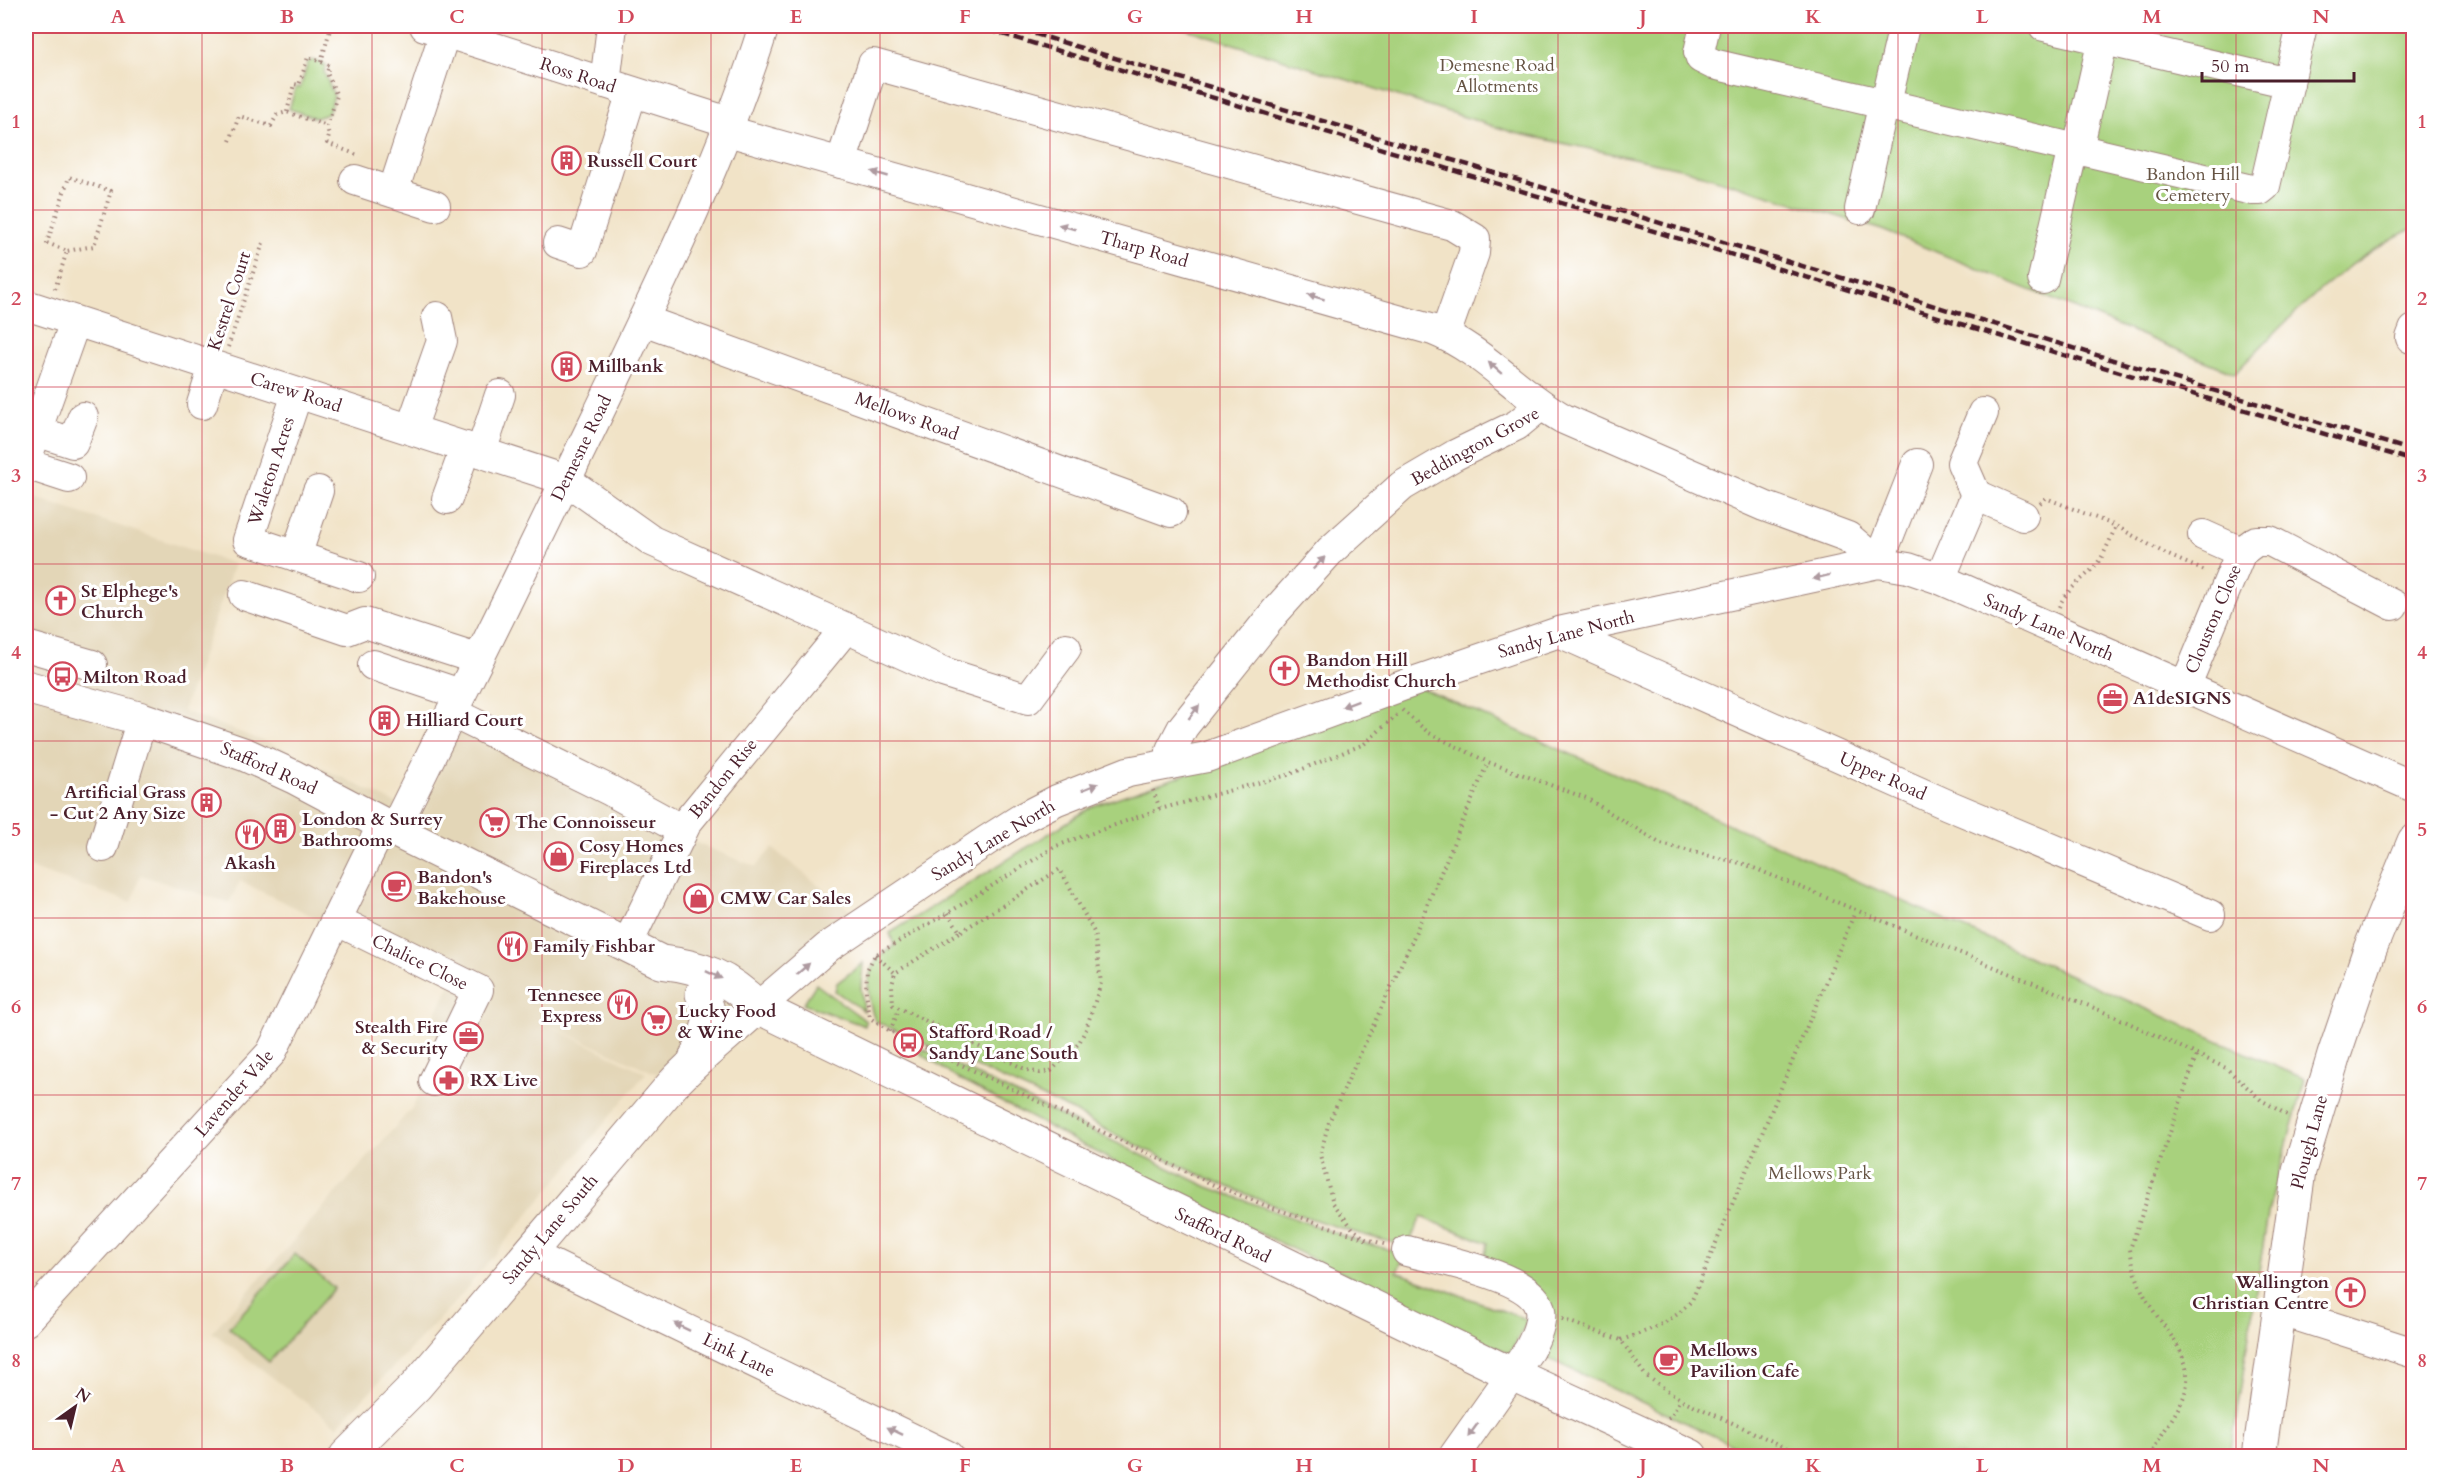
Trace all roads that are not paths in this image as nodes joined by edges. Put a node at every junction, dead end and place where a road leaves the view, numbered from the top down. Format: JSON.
{"nodes":[{"id":1,"x":612,"y":26,"type":"edge"},
{"id":2,"x":764,"y":26,"type":"edge"},
{"id":3,"x":1706,"y":26,"type":"edge"},
{"id":4,"x":1904,"y":26,"type":"edge"},
{"id":5,"x":2044,"y":26,"type":"edge"},
{"id":6,"x":2302,"y":26,"type":"edge"},
{"id":7,"x":435,"y":29,"type":"edge"},
{"id":8,"x":2104,"y":33,"type":"edge"},
{"id":9,"x":484,"y":34,"type":"edge"},
{"id":10,"x":2289,"y":83,"type":"junction"},
{"id":11,"x":619,"y":88,"type":"junction"},
{"id":12,"x":1885,"y":103,"type":"junction"},
{"id":13,"x":730,"y":127,"type":"junction"},
{"id":14,"x":2076,"y":148,"type":"junction"},
{"id":15,"x":841,"y":163,"type":"junction"},
{"id":16,"x":355,"y":180,"type":"road end"},
{"id":17,"x":393,"y":192,"type":"junction"},
{"id":18,"x":435,"y":206,"type":"dead end"},
{"id":19,"x":1860,"y":209,"type":"dead end"},
{"id":20,"x":558,"y":243,"type":"dead end"},
{"id":21,"x":2043,"y":279,"type":"dead end"},
{"id":22,"x":36,"y":308,"type":"edge"},
{"id":23,"x":437,"y":317,"type":"dead end"},
{"id":24,"x":642,"y":320,"type":"junction"},
{"id":25,"x":75,"y":322,"type":"junction"},
{"id":26,"x":1445,"y":335,"type":"junction"},
{"id":27,"x":218,"y":367,"type":"junction"},
{"id":28,"x":297,"y":394,"type":"junction"},
{"id":29,"x":500,"y":396,"type":"dead end"},
{"id":30,"x":202,"y":404,"type":"dead end"},
{"id":31,"x":1540,"y":406,"type":"junction"},
{"id":32,"x":1983,"y":413,"type":"dead end"},
{"id":33,"x":83,"y":417,"type":"dead end"},
{"id":34,"x":411,"y":429,"type":"junction"},
{"id":35,"x":36,"y":431,"type":"junction"},
{"id":36,"x":474,"y":449,"type":"junction"},
{"id":37,"x":26,"y":462,"type":"edge"},
{"id":38,"x":1917,"y":464,"type":"dead end"},
{"id":39,"x":69,"y":478,"type":"dead end"},
{"id":40,"x":566,"y":480,"type":"junction"},
{"id":41,"x":318,"y":491,"type":"dead end"},
{"id":42,"x":1976,"y":495,"type":"junction"},
{"id":43,"x":447,"y":499,"type":"dead end"},
{"id":44,"x":1171,"y":512,"type":"dead end"},
{"id":45,"x":2023,"y":516,"type":"road end"},
{"id":46,"x":2203,"y":535,"type":"dead end"},
{"id":47,"x":2241,"y":552,"type":"junction"},
{"id":48,"x":296,"y":556,"type":"junction"},
{"id":49,"x":1878,"y":563,"type":"junction"},
{"id":50,"x":359,"y":577,"type":"dead end"},
{"id":51,"x":1940,"y":579,"type":"junction"},
{"id":52,"x":244,"y":595,"type":"dead end"},
{"id":53,"x":2393,"y":605,"type":"dead end"},
{"id":54,"x":846,"y":628,"type":"junction"},
{"id":55,"x":1559,"y":632,"type":"junction"},
{"id":56,"x":26,"y":646,"type":"edge"},
{"id":57,"x":1066,"y":648,"type":"dead end"},
{"id":58,"x":477,"y":659,"type":"junction"},
{"id":59,"x":92,"y":665,"type":"dead end"},
{"id":60,"x":373,"y":665,"type":"dead end"},
{"id":61,"x":26,"y":687,"type":"edge"},
{"id":62,"x":2185,"y":687,"type":"junction"},
{"id":63,"x":455,"y":703,"type":"junction"},
{"id":64,"x":142,"y":719,"type":"junction"},
{"id":65,"x":1158,"y":765,"type":"junction"},
{"id":66,"x":2414,"y":787,"type":"edge"},
{"id":67,"x":389,"y":827,"type":"junction"},
{"id":68,"x":682,"y":830,"type":"junction"},
{"id":69,"x":2414,"y":841,"type":"edge"},
{"id":70,"x":103,"y":847,"type":"dead end"},
{"id":71,"x":2210,"y":915,"type":"dead end"},
{"id":72,"x":336,"y":920,"type":"junction"},
{"id":73,"x":627,"y":945,"type":"junction"},
{"id":74,"x":661,"y":962,"type":"junction"},
{"id":75,"x":702,"y":994,"type":"junction"},
{"id":76,"x":758,"y":1007,"type":"junction"},
{"id":77,"x":694,"y":1061,"type":"junction"},
{"id":78,"x":434,"y":1081,"type":"dead end"},
{"id":79,"x":1407,"y":1251,"type":"road end"},
{"id":80,"x":530,"y":1254,"type":"junction"},
{"id":81,"x":2279,"y":1310,"type":"junction"},
{"id":82,"x":26,"y":1321,"type":"edge"},
{"id":83,"x":2414,"y":1353,"type":"edge"},
{"id":84,"x":1511,"y":1373,"type":"junction"},
{"id":85,"x":346,"y":1456,"type":"edge"},
{"id":86,"x":948,"y":1456,"type":"edge"},
{"id":87,"x":1454,"y":1456,"type":"edge"},
{"id":88,"x":1691,"y":1456,"type":"edge"},
{"id":89,"x":2259,"y":1456,"type":"edge"}],
"edges":[{"from":1,"to":11,"type":"street"},
{"from":2,"to":13,"type":"street","name":"Demesne Road"},
{"from":3,"to":12,"type":"street"},
{"from":4,"to":12,"type":"street"},
{"from":5,"to":8,"type":"street"},
{"from":6,"to":10,"type":"street"},
{"from":7,"to":9,"type":"street","name":"Ross Road"},
{"from":7,"to":17,"type":"street"},
{"from":8,"to":10,"type":"street"},
{"from":8,"to":14,"type":"street"},
{"from":9,"to":11,"type":"street","name":"Ross Road"},
{"from":10,"to":14,"type":"street"},
{"from":11,"to":13,"type":"street","name":"Ross Road"},
{"from":11,"to":20,"type":"street"},
{"from":12,"to":14,"type":"street"},
{"from":12,"to":19,"type":"street"},
{"from":13,"to":15,"type":"street","name":"Tharp Road"},
{"from":13,"to":24,"type":"street","name":"Demesne Road"},
{"from":14,"to":21,"type":"street"},
{"from":26,"to":15,"type":"street","name":"Tharp Road","one_way":true},
{"from":15,"to":26,"type":"street"},
{"from":16,"to":17,"type":"street"},
{"from":17,"to":18,"type":"street"},
{"from":22,"to":25,"type":"street","name":"Carew Road"},
{"from":23,"to":34,"type":"street"},
{"from":24,"to":40,"type":"street","name":"Demesne Road"},
{"from":24,"to":44,"type":"street","name":"Mellows Road"},
{"from":25,"to":27,"type":"street","name":"Carew Road"},
{"from":25,"to":35,"type":"street"},
{"from":31,"to":26,"type":"street","name":"Tharp Road","one_way":true},
{"from":27,"to":28,"type":"street","name":"Carew Road"},
{"from":27,"to":30,"type":"street"},
{"from":28,"to":34,"type":"street","name":"Carew Road"},
{"from":28,"to":48,"type":"street","name":"Waleton Acres"},
{"from":29,"to":36,"type":"street"},
{"from":31,"to":49,"type":"street","name":"Beddington Grove"},
{"from":65,"to":31,"type":"street","name":"Beddington Grove","one_way":true},
{"from":32,"to":42,"type":"street"},
{"from":33,"to":35,"type":"street"},
{"from":34,"to":36,"type":"street","name":"Carew Road"},
{"from":35,"to":37,"type":"street"},
{"from":36,"to":40,"type":"street","name":"Carew Road"},
{"from":36,"to":43,"type":"street"},
{"from":37,"to":39,"type":"street"},
{"from":38,"to":49,"type":"street"},
{"from":40,"to":54,"type":"street"},
{"from":40,"to":58,"type":"street","name":"Demesne Road"},
{"from":41,"to":48,"type":"street"},
{"from":42,"to":45,"type":"street"},
{"from":42,"to":51,"type":"street"},
{"from":46,"to":47,"type":"street","name":"Clouston Close"},
{"from":47,"to":53,"type":"street","name":"Clouston Close"},
{"from":47,"to":62,"type":"street","name":"Clouston Close"},
{"from":48,"to":50,"type":"street","name":"Waleton Acres"},
{"from":49,"to":51,"type":"street","name":"Sandy Lane North"},
{"from":49,"to":55,"type":"street","name":"Sandy Lane North","one_way":true},
{"from":51,"to":62,"type":"street","name":"Sandy Lane North"},
{"from":52,"to":58,"type":"street"},
{"from":54,"to":57,"type":"street"},
{"from":54,"to":68,"type":"street","name":"Bandon Rise"},
{"from":55,"to":65,"type":"street","name":"Sandy Lane North","one_way":true},
{"from":55,"to":71,"type":"street","name":"Upper Road"},
{"from":56,"to":59,"type":"street"},
{"from":58,"to":63,"type":"street","name":"Demesne Road"},
{"from":60,"to":63,"type":"street"},
{"from":61,"to":64,"type":"main road","name":"Stafford Road"},
{"from":62,"to":66,"type":"street","name":"Sandy Lane North"},
{"from":63,"to":67,"type":"street","name":"Demesne Road"},
{"from":63,"to":68,"type":"street"},
{"from":64,"to":67,"type":"main road","name":"Stafford Road"},
{"from":64,"to":70,"type":"street"},
{"from":76,"to":65,"type":"street","name":"Sandy Lane North","one_way":true},
{"from":67,"to":72,"type":"street","name":"Lavender Vale"},
{"from":67,"to":73,"type":"main road","name":"Stafford Road"},
{"from":68,"to":73,"type":"street","name":"Bandon Rise"},
{"from":69,"to":81,"type":"main road","name":"Plough Lane"},
{"from":72,"to":78,"type":"street","name":"Chalice Close"},
{"from":72,"to":82,"type":"street","name":"Lavender Vale"},
{"from":73,"to":74,"type":"main road","name":"Stafford Road"},
{"from":74,"to":75,"type":"main road","name":"Stafford Road"},
{"from":74,"to":76,"type":"main road","name":"Stafford Road","one_way":true},
{"from":75,"to":76,"type":"main road","name":"Stafford Road"},
{"from":75,"to":77,"type":"main road"},
{"from":76,"to":77,"type":"main road","name":"Sandy Lane South"},
{"from":76,"to":84,"type":"main road","name":"Stafford Road"},
{"from":77,"to":80,"type":"main road","name":"Sandy Lane South"},
{"from":79,"to":84,"type":"street"},
{"from":80,"to":85,"type":"main road","name":"Sandy Lane South"},
{"from":86,"to":80,"type":"street","name":"Link Lane","one_way":true},
{"from":81,"to":83,"type":"street"},
{"from":81,"to":89,"type":"main road","name":"Plough Lane"},
{"from":84,"to":87,"type":"street","one_way":true},
{"from":84,"to":88,"type":"main road","name":"Stafford Road"}]}
